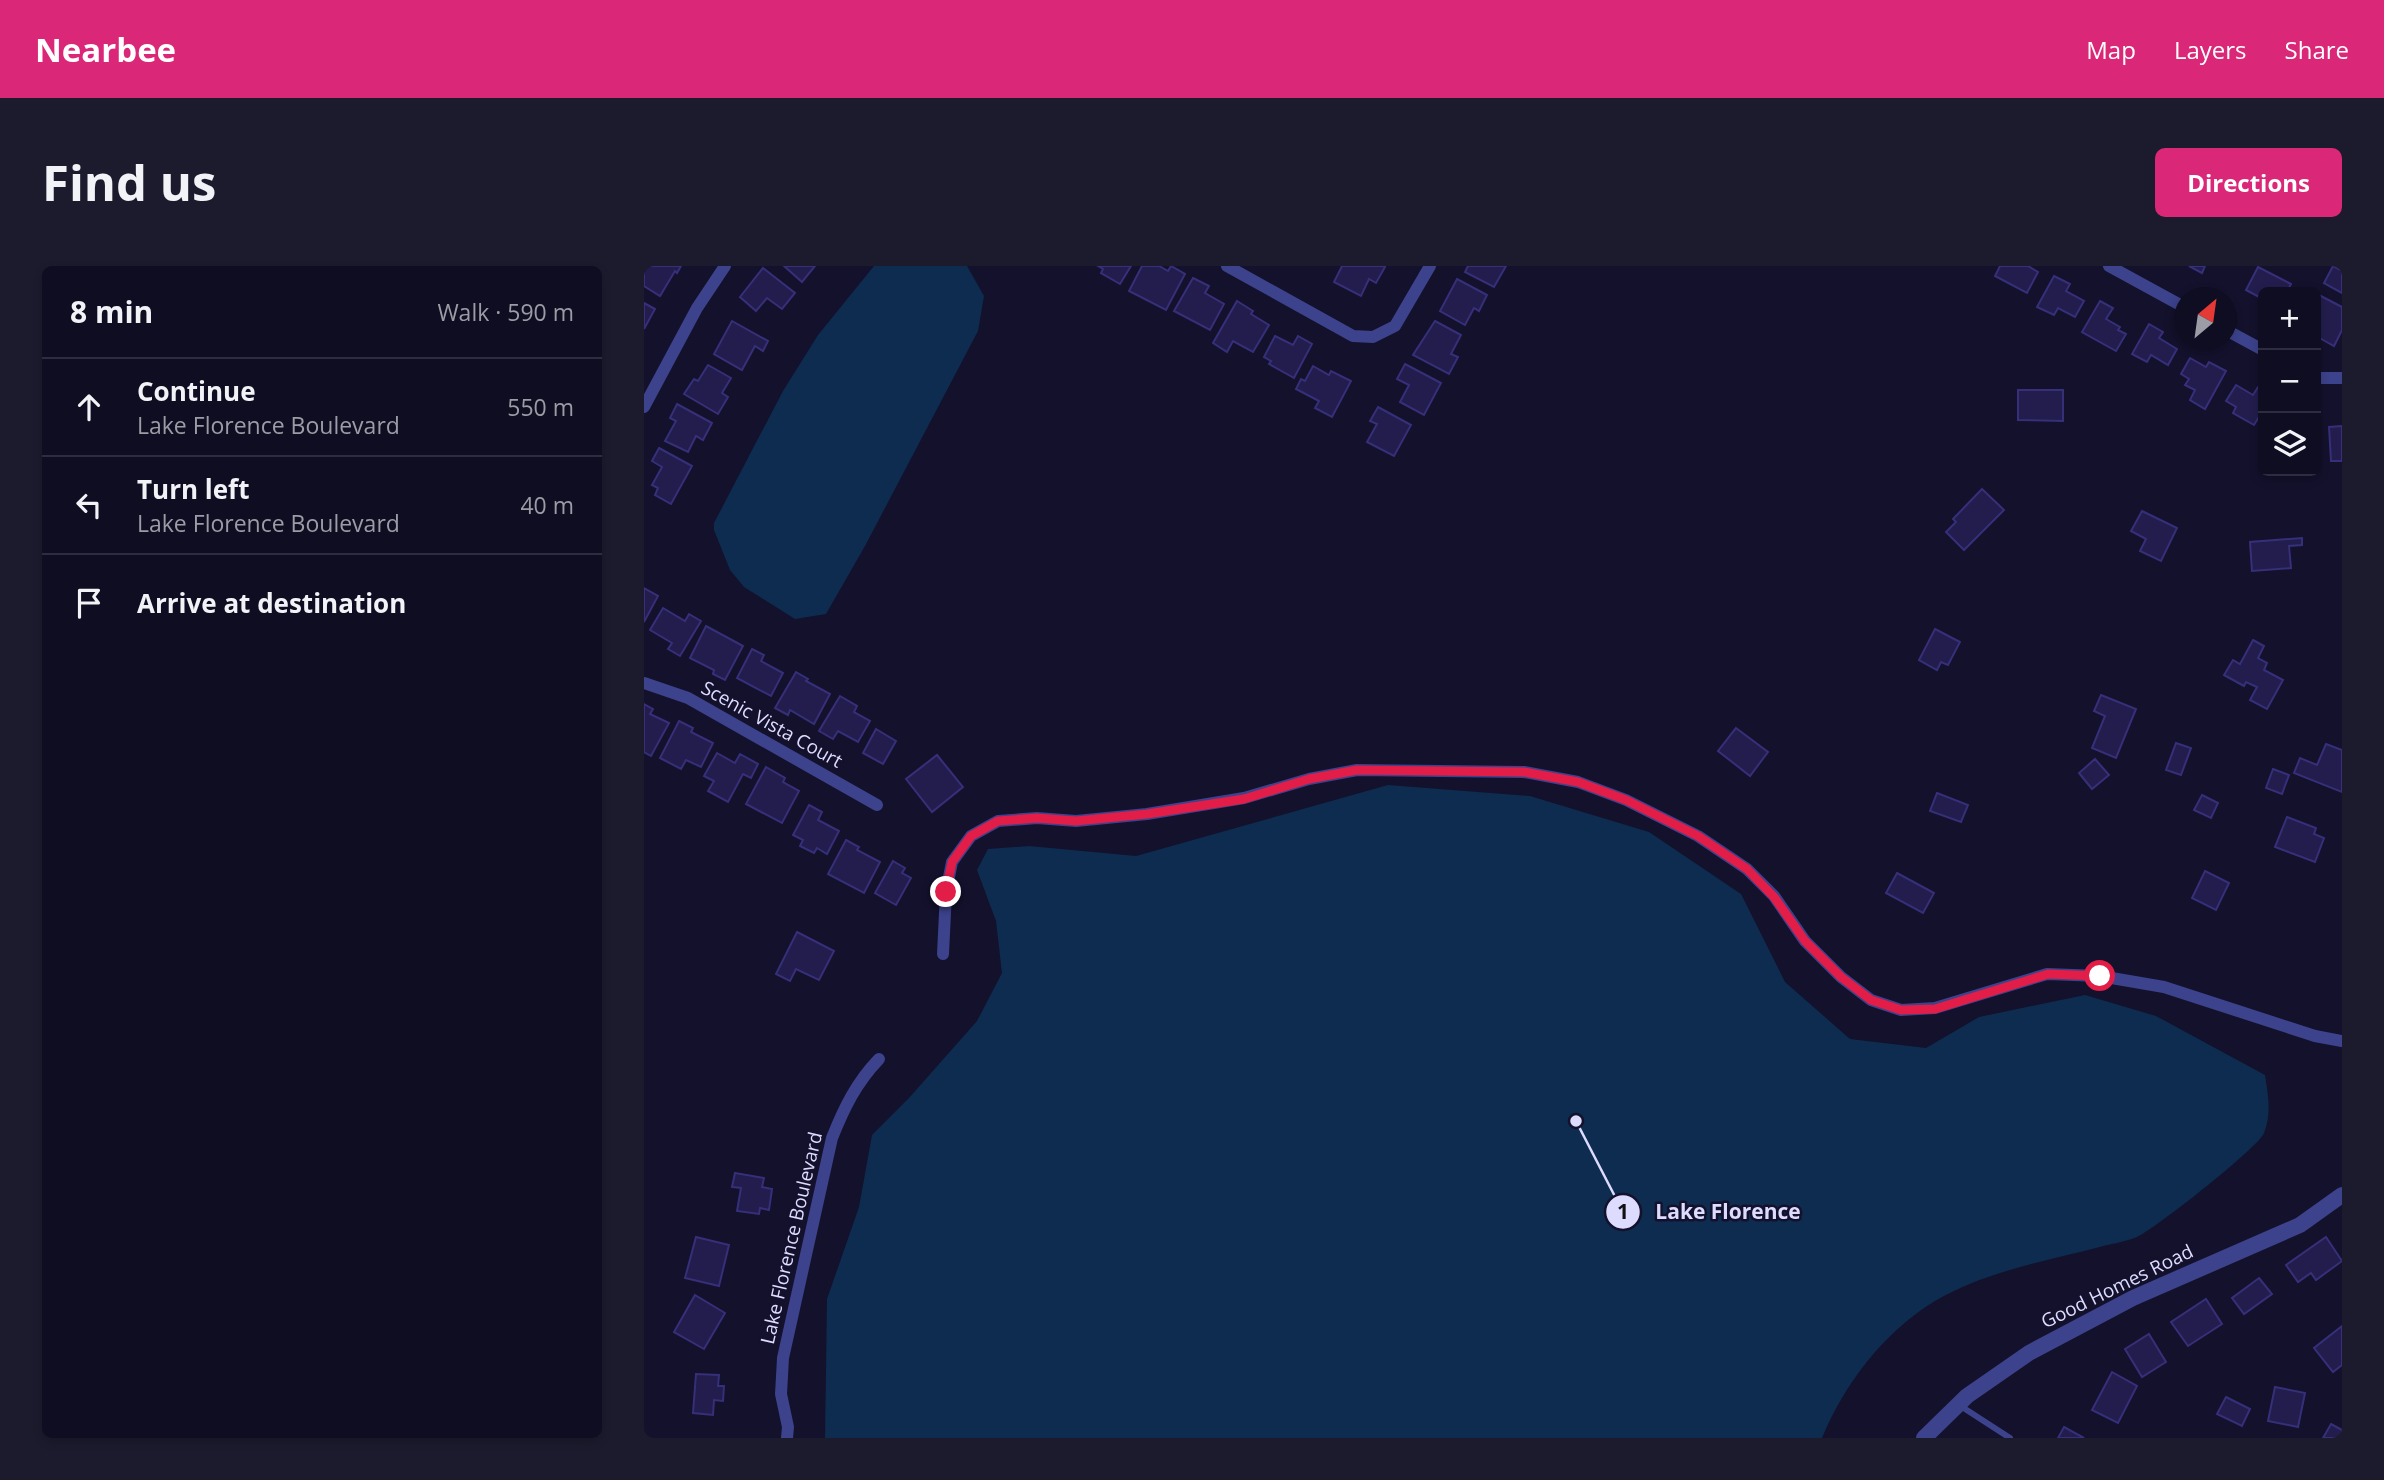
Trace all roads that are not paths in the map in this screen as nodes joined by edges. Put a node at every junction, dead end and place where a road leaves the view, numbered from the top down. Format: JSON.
{"nodes":[{"id":1,"x":725,"y":266,"type":"edge"},
{"id":2,"x":1227,"y":266,"type":"edge"},
{"id":3,"x":1430,"y":266,"type":"edge"},
{"id":4,"x":2109,"y":266,"type":"edge"},
{"id":5,"x":2134,"y":272,"type":"edge"},
{"id":6,"x":2174,"y":299,"type":"edge"},
{"id":7,"x":2237,"y":336,"type":"edge"},
{"id":8,"x":2261,"y":350,"type":"edge"},
{"id":9,"x":2321,"y":378,"type":"edge"},
{"id":10,"x":2342,"y":379,"type":"edge"},
{"id":11,"x":644,"y":407,"type":"edge"},
{"id":12,"x":644,"y":683,"type":"edge"},
{"id":13,"x":877,"y":805,"type":"dead end"},
{"id":14,"x":943,"y":954,"type":"dead end"},
{"id":15,"x":2342,"y":1041,"type":"edge"},
{"id":16,"x":878,"y":1059,"type":"dead end"},
{"id":17,"x":2342,"y":1195,"type":"edge"},
{"id":18,"x":1958,"y":1404,"type":"junction"},
{"id":19,"x":787,"y":1438,"type":"edge"},
{"id":20,"x":1924,"y":1438,"type":"edge"},
{"id":21,"x":2010,"y":1438,"type":"edge"}],
"edges":[{"from":1,"to":11,"type":"street"},
{"from":2,"to":3,"type":"street"},
{"from":4,"to":5,"type":"street"},
{"from":5,"to":6,"type":"street"},
{"from":7,"to":8,"type":"street"},
{"from":9,"to":10,"type":"street"},
{"from":12,"to":13,"type":"street","name":"Scenic Vista Court"},
{"from":14,"to":15,"type":"street"},
{"from":16,"to":19,"type":"street","name":"Lake Florence Boulevard"},
{"from":17,"to":18,"type":"street","name":"Good Homes Road"},
{"from":18,"to":20,"type":"street","name":"Good Homes Road"},
{"from":18,"to":21,"type":"lane"}]}
